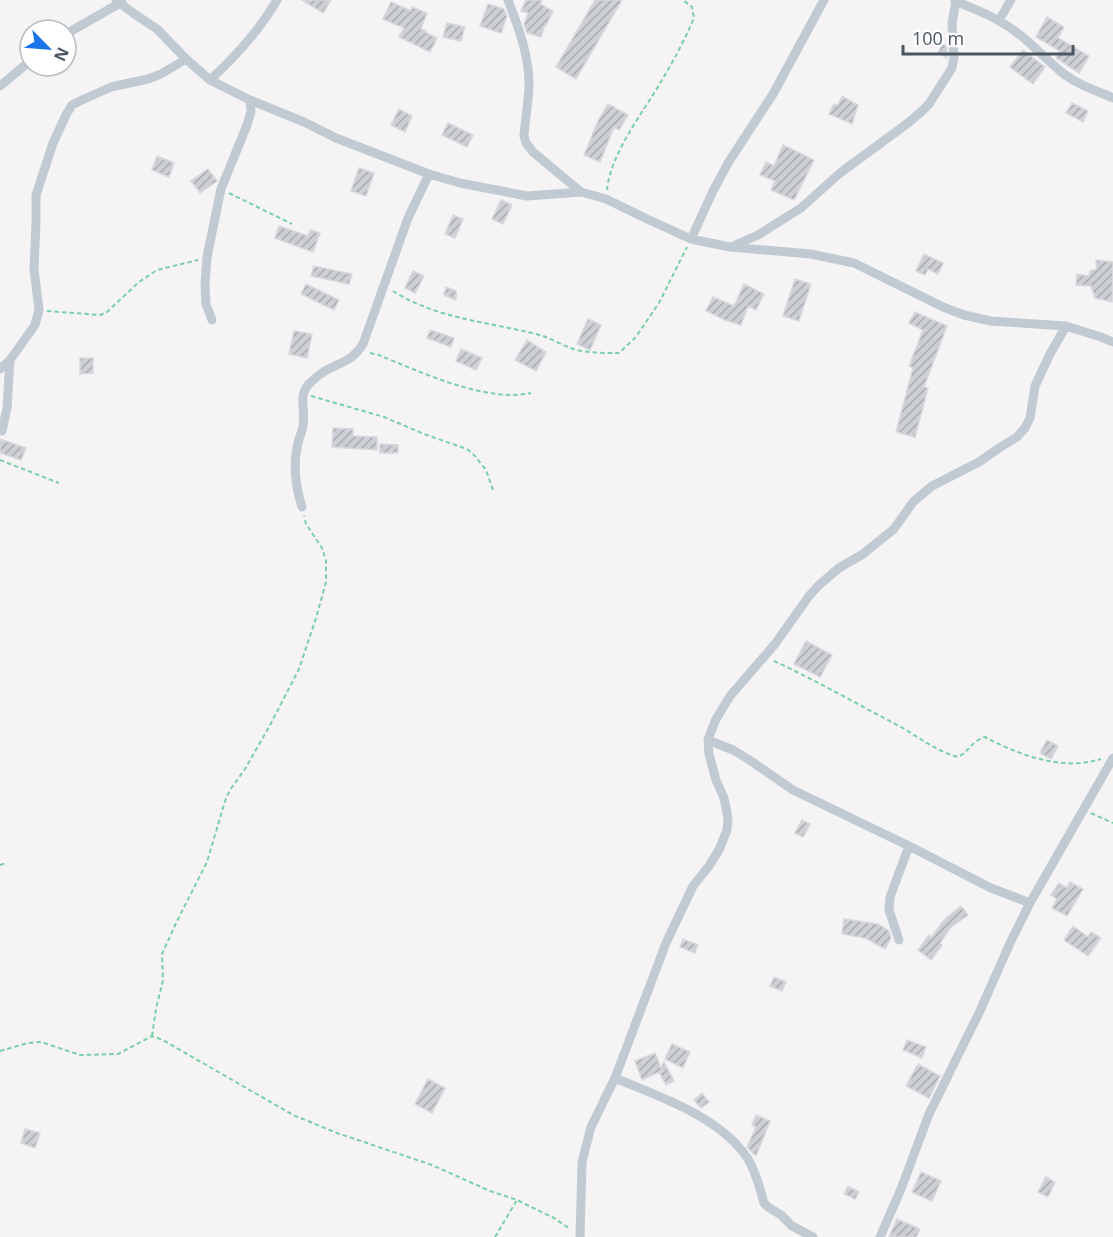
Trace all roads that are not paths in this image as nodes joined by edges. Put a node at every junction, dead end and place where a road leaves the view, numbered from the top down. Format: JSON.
{"nodes":[{"id":1,"x":277,"y":0,"type":"edge"},
{"id":2,"x":508,"y":0,"type":"edge"},
{"id":3,"x":824,"y":0,"type":"edge"},
{"id":4,"x":1011,"y":0,"type":"edge"},
{"id":5,"x":119,"y":1,"type":"edge"},
{"id":6,"x":956,"y":1,"type":"edge"},
{"id":7,"x":999,"y":20,"type":"junction"},
{"id":8,"x":78,"y":27,"type":"edge"},
{"id":9,"x":186,"y":59,"type":"junction"},
{"id":10,"x":18,"y":71,"type":"edge"},
{"id":11,"x":210,"y":80,"type":"junction"},
{"id":12,"x":0,"y":86,"type":"edge"},
{"id":13,"x":1113,"y":98,"type":"edge"},
{"id":14,"x":249,"y":100,"type":"junction"},
{"id":15,"x":429,"y":174,"type":"junction"},
{"id":16,"x":582,"y":192,"type":"junction"},
{"id":17,"x":692,"y":239,"type":"junction"},
{"id":18,"x":730,"y":247,"type":"junction"},
{"id":19,"x":212,"y":320,"type":"dead end"},
{"id":20,"x":1066,"y":326,"type":"junction"},
{"id":21,"x":1113,"y":342,"type":"edge"},
{"id":22,"x":10,"y":360,"type":"junction"},
{"id":23,"x":0,"y":369,"type":"edge"},
{"id":24,"x":2,"y":431,"type":"dead end"},
{"id":25,"x":302,"y":507,"type":"road end"},
{"id":26,"x":708,"y":740,"type":"junction"},
{"id":27,"x":1113,"y":758,"type":"edge"},
{"id":28,"x":909,"y":846,"type":"junction"},
{"id":29,"x":1030,"y":903,"type":"junction"},
{"id":30,"x":899,"y":940,"type":"dead end"},
{"id":31,"x":615,"y":1078,"type":"junction"},
{"id":32,"x":580,"y":1237,"type":"edge"},
{"id":33,"x":813,"y":1237,"type":"edge"},
{"id":34,"x":880,"y":1237,"type":"edge"}],
"edges":[{"from":1,"to":11,"type":"street"},
{"from":2,"to":16,"type":"street"},
{"from":3,"to":17,"type":"street"},
{"from":4,"to":7,"type":"street"},
{"from":5,"to":8,"type":"street"},
{"from":5,"to":9,"type":"street"},
{"from":6,"to":7,"type":"street"},
{"from":6,"to":18,"type":"street"},
{"from":7,"to":13,"type":"street"},
{"from":9,"to":11,"type":"street"},
{"from":9,"to":22,"type":"street"},
{"from":10,"to":12,"type":"street"},
{"from":11,"to":14,"type":"street"},
{"from":14,"to":15,"type":"street"},
{"from":14,"to":19,"type":"street"},
{"from":15,"to":16,"type":"street"},
{"from":15,"to":25,"type":"street"},
{"from":16,"to":17,"type":"street"},
{"from":17,"to":18,"type":"street"},
{"from":18,"to":20,"type":"street"},
{"from":20,"to":21,"type":"street"},
{"from":20,"to":26,"type":"street"},
{"from":22,"to":23,"type":"street"},
{"from":22,"to":24,"type":"street"},
{"from":26,"to":28,"type":"street"},
{"from":26,"to":31,"type":"street"},
{"from":27,"to":29,"type":"street"},
{"from":28,"to":29,"type":"street"},
{"from":28,"to":30,"type":"street"},
{"from":29,"to":34,"type":"street"},
{"from":31,"to":32,"type":"street"},
{"from":31,"to":33,"type":"street"}]}
